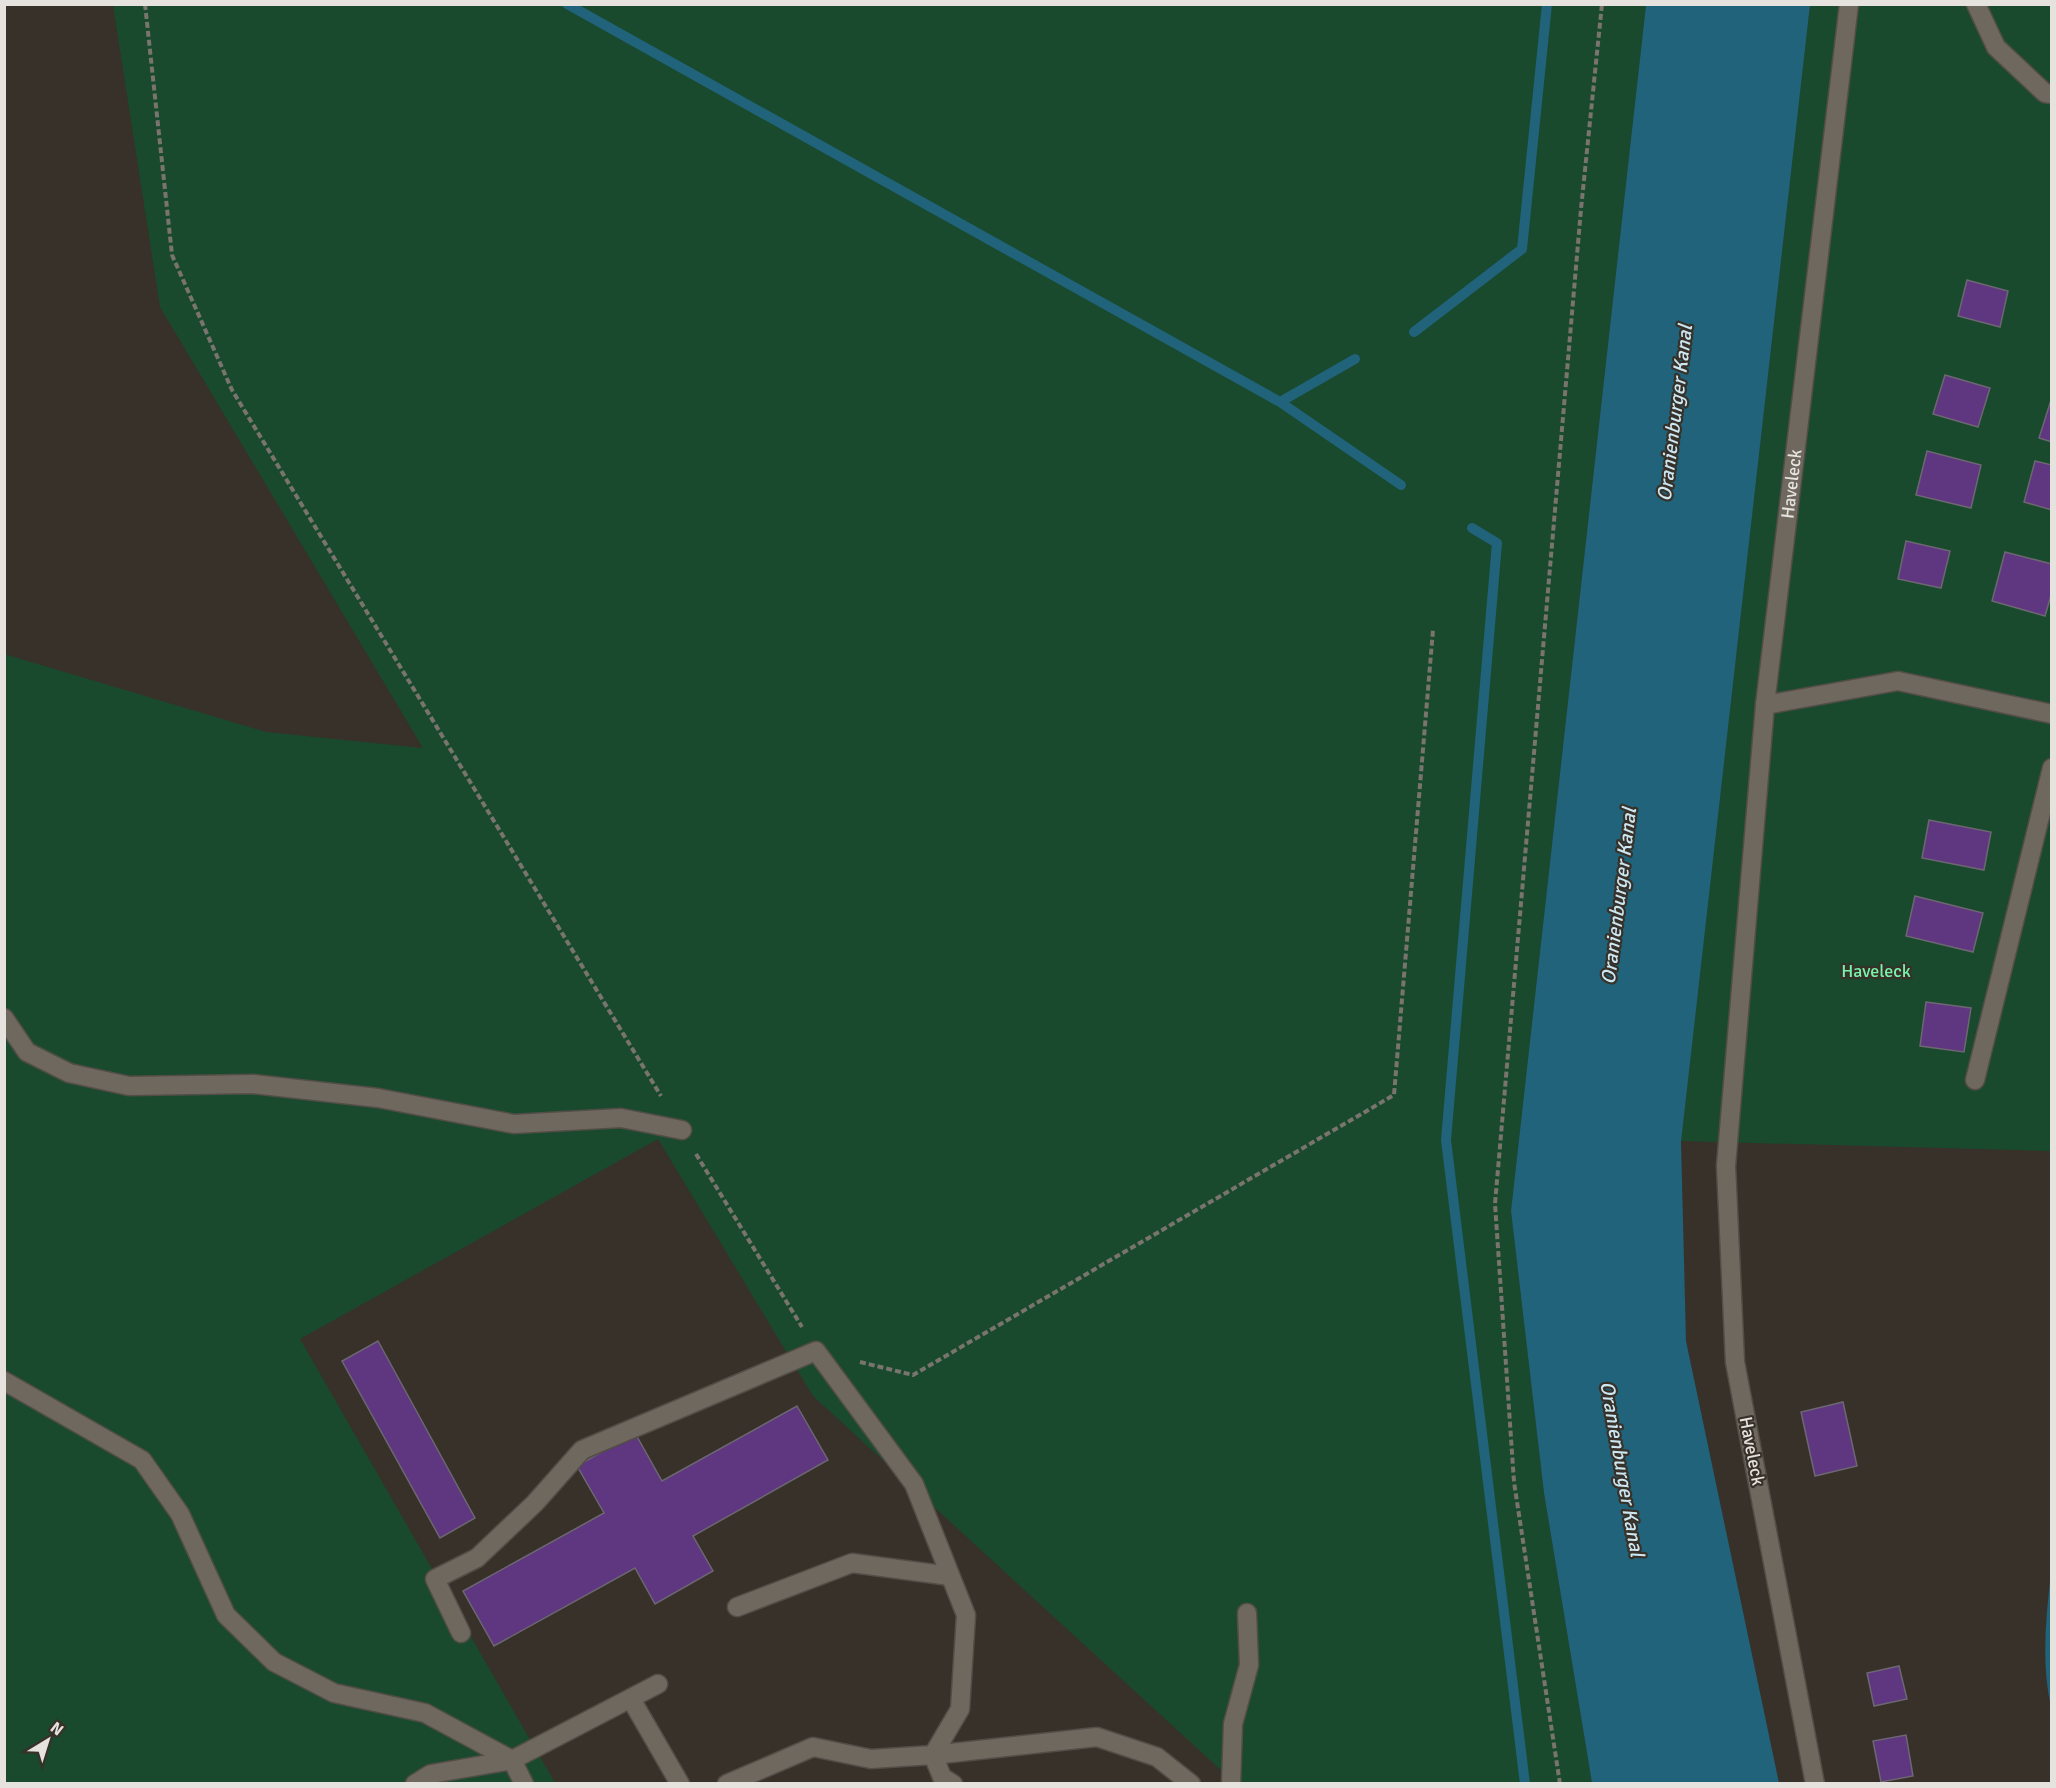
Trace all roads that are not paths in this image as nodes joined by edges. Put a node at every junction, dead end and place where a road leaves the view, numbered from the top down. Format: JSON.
{"nodes":[{"id":1,"x":1849,"y":4,"type":"edge"},
{"id":2,"x":1976,"y":4,"type":"edge"},
{"id":3,"x":2052,"y":94,"type":"edge"},
{"id":4,"x":1765,"y":705,"type":"junction"},
{"id":5,"x":2052,"y":714,"type":"edge"},
{"id":6,"x":2052,"y":768,"type":"edge"},
{"id":7,"x":4,"y":1018,"type":"edge"},
{"id":8,"x":1975,"y":1080,"type":"dead end"},
{"id":9,"x":682,"y":1130,"type":"road end"},
{"id":10,"x":4,"y":1381,"type":"edge"},
{"id":11,"x":950,"y":1576,"type":"junction"},
{"id":12,"x":737,"y":1607,"type":"dead end"},
{"id":13,"x":1247,"y":1613,"type":"dead end"},
{"id":14,"x":461,"y":1633,"type":"dead end"},
{"id":15,"x":658,"y":1684,"type":"dead end"},
{"id":16,"x":631,"y":1699,"type":"junction"},
{"id":17,"x":933,"y":1755,"type":"junction"},
{"id":18,"x":512,"y":1760,"type":"junction"},
{"id":19,"x":946,"y":1781,"type":"edge"},
{"id":20,"x":415,"y":1784,"type":"edge"},
{"id":21,"x":524,"y":1784,"type":"edge"},
{"id":22,"x":680,"y":1784,"type":"edge"},
{"id":23,"x":727,"y":1784,"type":"edge"},
{"id":24,"x":1191,"y":1784,"type":"edge"},
{"id":25,"x":1231,"y":1784,"type":"edge"},
{"id":26,"x":1815,"y":1784,"type":"edge"}],
"edges":[{"from":1,"to":4,"type":"street","name":"Haveleck"},
{"from":2,"to":3,"type":"street"},
{"from":4,"to":5,"type":"street"},
{"from":4,"to":26,"type":"street","name":"Haveleck"},
{"from":6,"to":8,"type":"street"},
{"from":7,"to":9,"type":"street"},
{"from":10,"to":18,"type":"street"},
{"from":11,"to":12,"type":"street"},
{"from":11,"to":14,"type":"street"},
{"from":11,"to":17,"type":"street"},
{"from":13,"to":25,"type":"street"},
{"from":15,"to":16,"type":"street"},
{"from":16,"to":18,"type":"street"},
{"from":16,"to":22,"type":"street"},
{"from":17,"to":19,"type":"street"},
{"from":17,"to":23,"type":"street"},
{"from":17,"to":24,"type":"street"},
{"from":18,"to":20,"type":"street"},
{"from":18,"to":21,"type":"street"}]}
